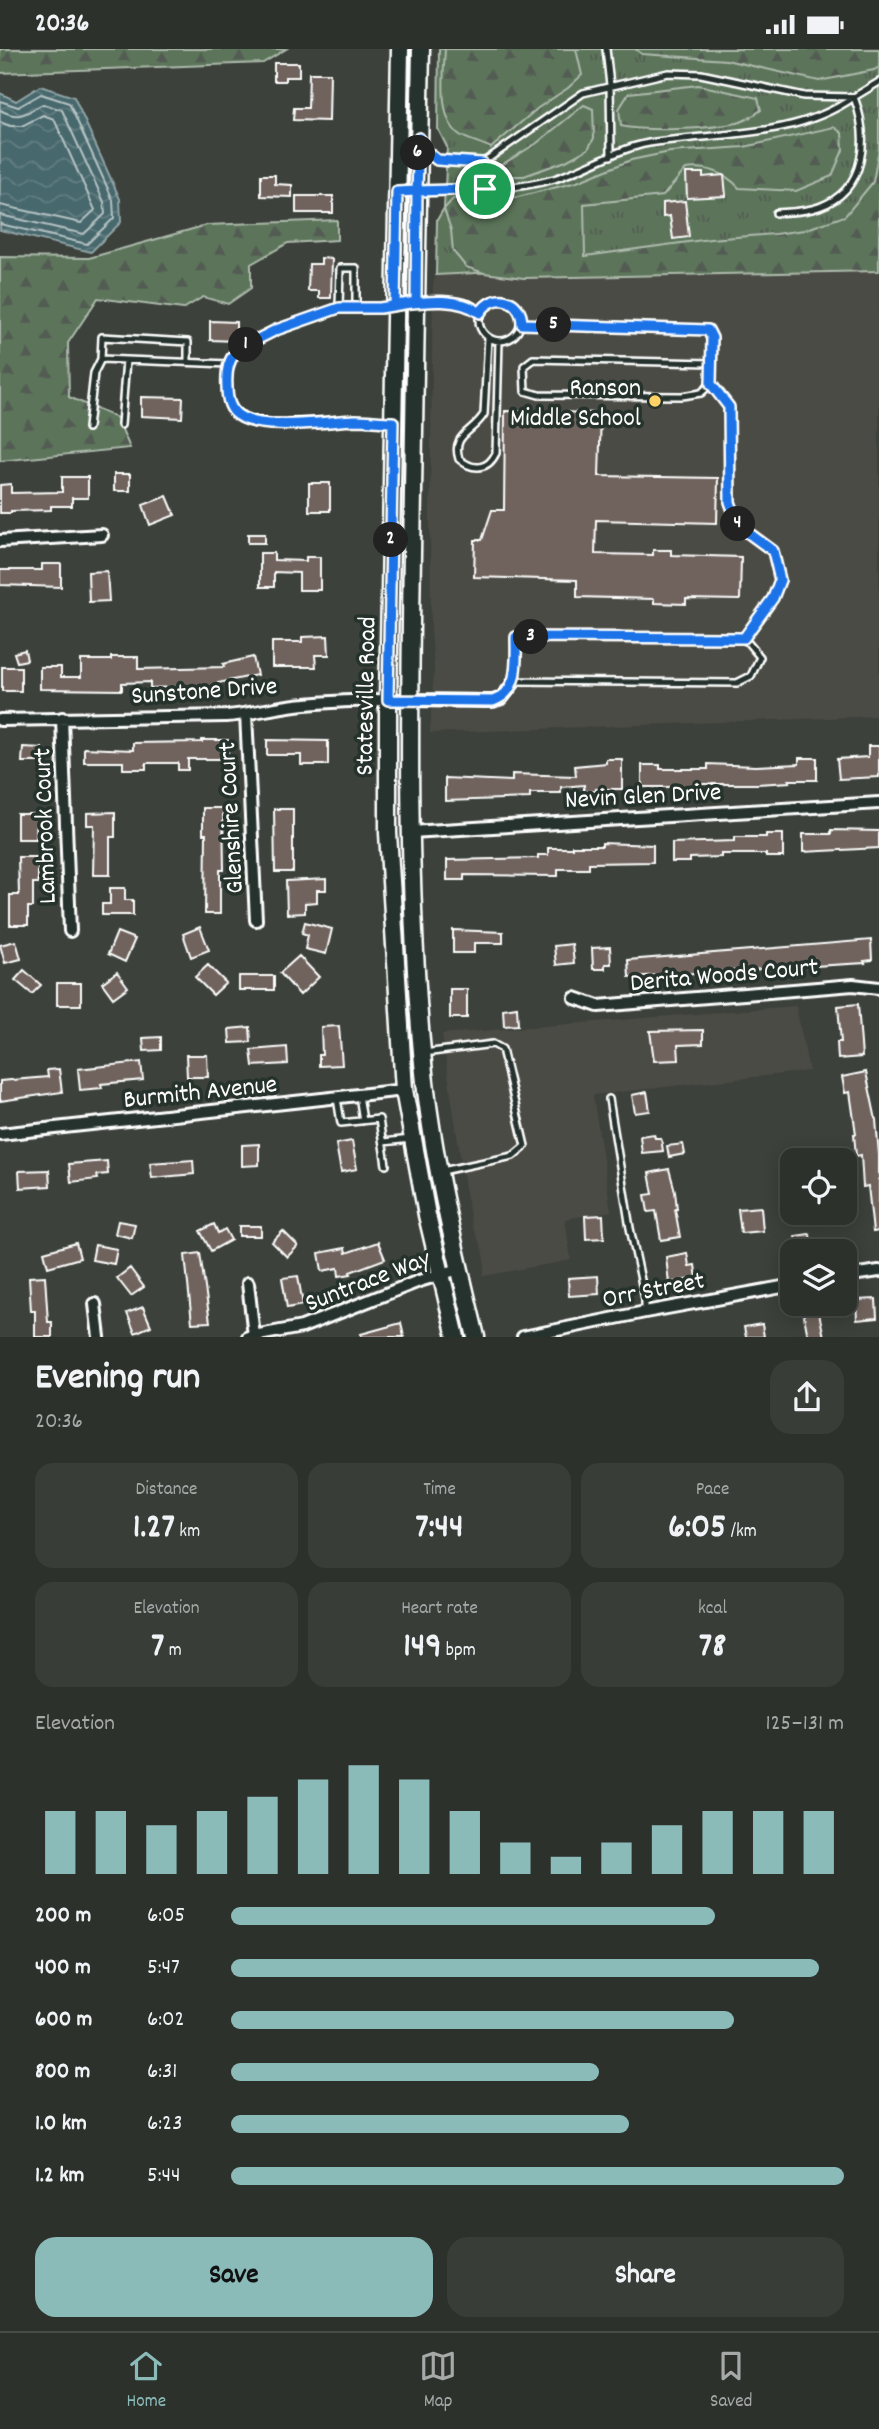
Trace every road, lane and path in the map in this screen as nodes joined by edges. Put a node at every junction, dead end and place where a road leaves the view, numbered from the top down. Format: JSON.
{"nodes":[{"id":1,"x":400,"y":49,"type":"edge"},
{"id":2,"x":421,"y":49,"type":"edge"},
{"id":3,"x":607,"y":49,"type":"edge"},
{"id":4,"x":879,"y":82,"type":"edge"},
{"id":5,"x":610,"y":85,"type":"junction"},
{"id":6,"x":854,"y":96,"type":"junction"},
{"id":7,"x":419,"y":138,"type":"junction"},
{"id":8,"x":611,"y":156,"type":"junction"},
{"id":9,"x":482,"y":163,"type":"junction"},
{"id":10,"x":485,"y":189,"type":"junction"},
{"id":11,"x":417,"y":191,"type":"junction"},
{"id":12,"x":397,"y":192,"type":"junction"},
{"id":13,"x":776,"y":213,"type":"dead end"},
{"id":14,"x":416,"y":302,"type":"junction"},
{"id":15,"x":395,"y":305,"type":"junction"},
{"id":16,"x":356,"y":307,"type":"junction"},
{"id":17,"x":339,"y":308,"type":"junction"},
{"id":18,"x":480,"y":313,"type":"junction"},
{"id":19,"x":522,"y":324,"type":"junction"},
{"id":20,"x":488,"y":337,"type":"junction"},
{"id":21,"x":499,"y":341,"type":"junction"},
{"id":22,"x":101,"y":359,"type":"junction"},
{"id":23,"x":126,"y":360,"type":"junction"},
{"id":24,"x":188,"y":362,"type":"junction"},
{"id":25,"x":711,"y":363,"type":"junction"},
{"id":26,"x":229,"y":364,"type":"junction"},
{"id":27,"x":711,"y":384,"type":"junction"},
{"id":28,"x":393,"y":422,"type":"junction"},
{"id":29,"x":121,"y":425,"type":"dead end"},
{"id":30,"x":88,"y":428,"type":"dead end"},
{"id":31,"x":102,"y":535,"type":"dead end"},
{"id":32,"x":0,"y":541,"type":"edge"},
{"id":33,"x":744,"y":638,"type":"junction"},
{"id":34,"x":515,"y":681,"type":"junction"},
{"id":35,"x":388,"y":700,"type":"junction"},
{"id":36,"x":411,"y":700,"type":"junction"},
{"id":37,"x":246,"y":714,"type":"junction"},
{"id":38,"x":62,"y":718,"type":"junction"},
{"id":39,"x":0,"y":720,"type":"edge"},
{"id":40,"x":879,"y":803,"type":"edge"},
{"id":41,"x":411,"y":832,"type":"junction"},
{"id":42,"x":256,"y":920,"type":"dead end"},
{"id":43,"x":69,"y":931,"type":"dead end"},
{"id":44,"x":879,"y":988,"type":"edge"},
{"id":45,"x":575,"y":998,"type":"dead end"},
{"id":46,"x":422,"y":1053,"type":"junction"},
{"id":47,"x":404,"y":1090,"type":"junction"},
{"id":48,"x":359,"y":1095,"type":"junction"},
{"id":49,"x":337,"y":1098,"type":"junction"},
{"id":50,"x":609,"y":1099,"type":"dead end"},
{"id":51,"x":363,"y":1121,"type":"junction"},
{"id":52,"x":0,"y":1134,"type":"edge"},
{"id":53,"x":412,"y":1139,"type":"junction"},
{"id":54,"x":383,"y":1142,"type":"junction"},
{"id":55,"x":386,"y":1165,"type":"dead end"},
{"id":56,"x":439,"y":1172,"type":"junction"},
{"id":57,"x":459,"y":1269,"type":"junction"},
{"id":58,"x":879,"y":1271,"type":"edge"},
{"id":59,"x":857,"y":1274,"type":"edge"},
{"id":60,"x":440,"y":1275,"type":"junction"},
{"id":61,"x":248,"y":1283,"type":"dead end"},
{"id":62,"x":780,"y":1287,"type":"edge"},
{"id":63,"x":95,"y":1304,"type":"dead end"},
{"id":64,"x":645,"y":1312,"type":"junction"},
{"id":65,"x":254,"y":1336,"type":"edge"},
{"id":66,"x":99,"y":1337,"type":"edge"},
{"id":67,"x":248,"y":1337,"type":"edge"},
{"id":68,"x":456,"y":1337,"type":"edge"},
{"id":69,"x":476,"y":1337,"type":"edge"},
{"id":70,"x":523,"y":1337,"type":"edge"}],
"edges":[{"from":1,"to":12,"type":"main road","name":"Statesville Road"},
{"from":2,"to":7,"type":"main road","name":"Statesville Road"},
{"from":3,"to":5,"type":"lane"},
{"from":4,"to":6,"type":"lane"},
{"from":5,"to":6,"type":"lane"},
{"from":5,"to":8,"type":"lane"},
{"from":5,"to":9,"type":"lane"},
{"from":6,"to":8,"type":"lane"},
{"from":6,"to":13,"type":"lane"},
{"from":7,"to":9,"type":"lane"},
{"from":7,"to":11,"type":"main road","name":"Statesville Road"},
{"from":8,"to":10,"type":"lane"},
{"from":9,"to":10,"type":"lane"},
{"from":10,"to":11,"type":"lane"},
{"from":11,"to":12,"type":"lane"},
{"from":11,"to":14,"type":"main road","name":"Statesville Road"},
{"from":12,"to":15,"type":"main road","name":"Statesville Road"},
{"from":14,"to":15,"type":"lane"},
{"from":14,"to":18,"type":"lane"},
{"from":14,"to":36,"type":"main road","name":"Statesville Road"},
{"from":15,"to":16,"type":"lane"},
{"from":15,"to":28,"type":"main road","name":"Statesville Road"},
{"from":16,"to":17,"type":"lane"},
{"from":16,"to":17,"type":"lane"},
{"from":17,"to":26,"type":"lane"},
{"from":18,"to":19,"type":"lane"},
{"from":18,"to":20,"type":"lane"},
{"from":19,"to":21,"type":"lane"},
{"from":19,"to":25,"type":"lane"},
{"from":20,"to":21,"type":"lane"},
{"from":20,"to":21,"type":"lane"},
{"from":22,"to":23,"type":"lane"},
{"from":22,"to":24,"type":"lane"},
{"from":22,"to":30,"type":"lane"},
{"from":23,"to":24,"type":"lane"},
{"from":23,"to":29,"type":"lane"},
{"from":24,"to":26,"type":"lane"},
{"from":25,"to":27,"type":"lane"},
{"from":25,"to":27,"type":"lane"},
{"from":26,"to":28,"type":"lane"},
{"from":27,"to":33,"type":"lane"},
{"from":28,"to":35,"type":"main road","name":"Statesville Road"},
{"from":31,"to":32,"type":"street"},
{"from":33,"to":34,"type":"lane"},
{"from":33,"to":34,"type":"lane"},
{"from":34,"to":36,"type":"street","name":"Sunstone Drive"},
{"from":35,"to":36,"type":"street","name":"Sunstone Drive"},
{"from":35,"to":37,"type":"street","name":"Sunstone Drive"},
{"from":35,"to":47,"type":"main road","name":"Statesville Road"},
{"from":36,"to":41,"type":"main road","name":"Statesville Road"},
{"from":37,"to":38,"type":"street","name":"Sunstone Drive"},
{"from":37,"to":42,"type":"street","name":"Glenshire Court"},
{"from":38,"to":39,"type":"street","name":"Sunstone Drive"},
{"from":38,"to":43,"type":"street","name":"Lambrook Court"},
{"from":40,"to":41,"type":"street","name":"Nevin Glen Drive"},
{"from":41,"to":46,"type":"main road","name":"Statesville Road"},
{"from":44,"to":45,"type":"street","name":"Derita Woods Court"},
{"from":46,"to":56,"type":"main road","name":"Statesville Road"},
{"from":46,"to":56,"type":"lane"},
{"from":47,"to":48,"type":"street","name":"Burmith Avenue"},
{"from":47,"to":53,"type":"main road","name":"Statesville Road"},
{"from":48,"to":49,"type":"street","name":"Burmith Avenue"},
{"from":48,"to":51,"type":"lane"},
{"from":49,"to":51,"type":"lane"},
{"from":49,"to":52,"type":"street","name":"Burmith Avenue"},
{"from":50,"to":64,"type":"lane"},
{"from":51,"to":54,"type":"lane"},
{"from":53,"to":54,"type":"lane"},
{"from":53,"to":60,"type":"main road","name":"Statesville Road"},
{"from":54,"to":55,"type":"lane"},
{"from":56,"to":57,"type":"main road","name":"Statesville Road"},
{"from":57,"to":60,"type":"street","name":"Suntrace Way"},
{"from":57,"to":69,"type":"main road","name":"Statesville Road"},
{"from":58,"to":59,"type":"street"},
{"from":60,"to":65,"type":"street","name":"Suntrace Way"},
{"from":60,"to":68,"type":"main road","name":"Statesville Road"},
{"from":61,"to":65,"type":"street"},
{"from":62,"to":64,"type":"street","name":"Orr Street"},
{"from":63,"to":66,"type":"street"},
{"from":64,"to":70,"type":"street","name":"Orr Street"},
{"from":65,"to":67,"type":"street","name":"Suntrace Way"}]}
